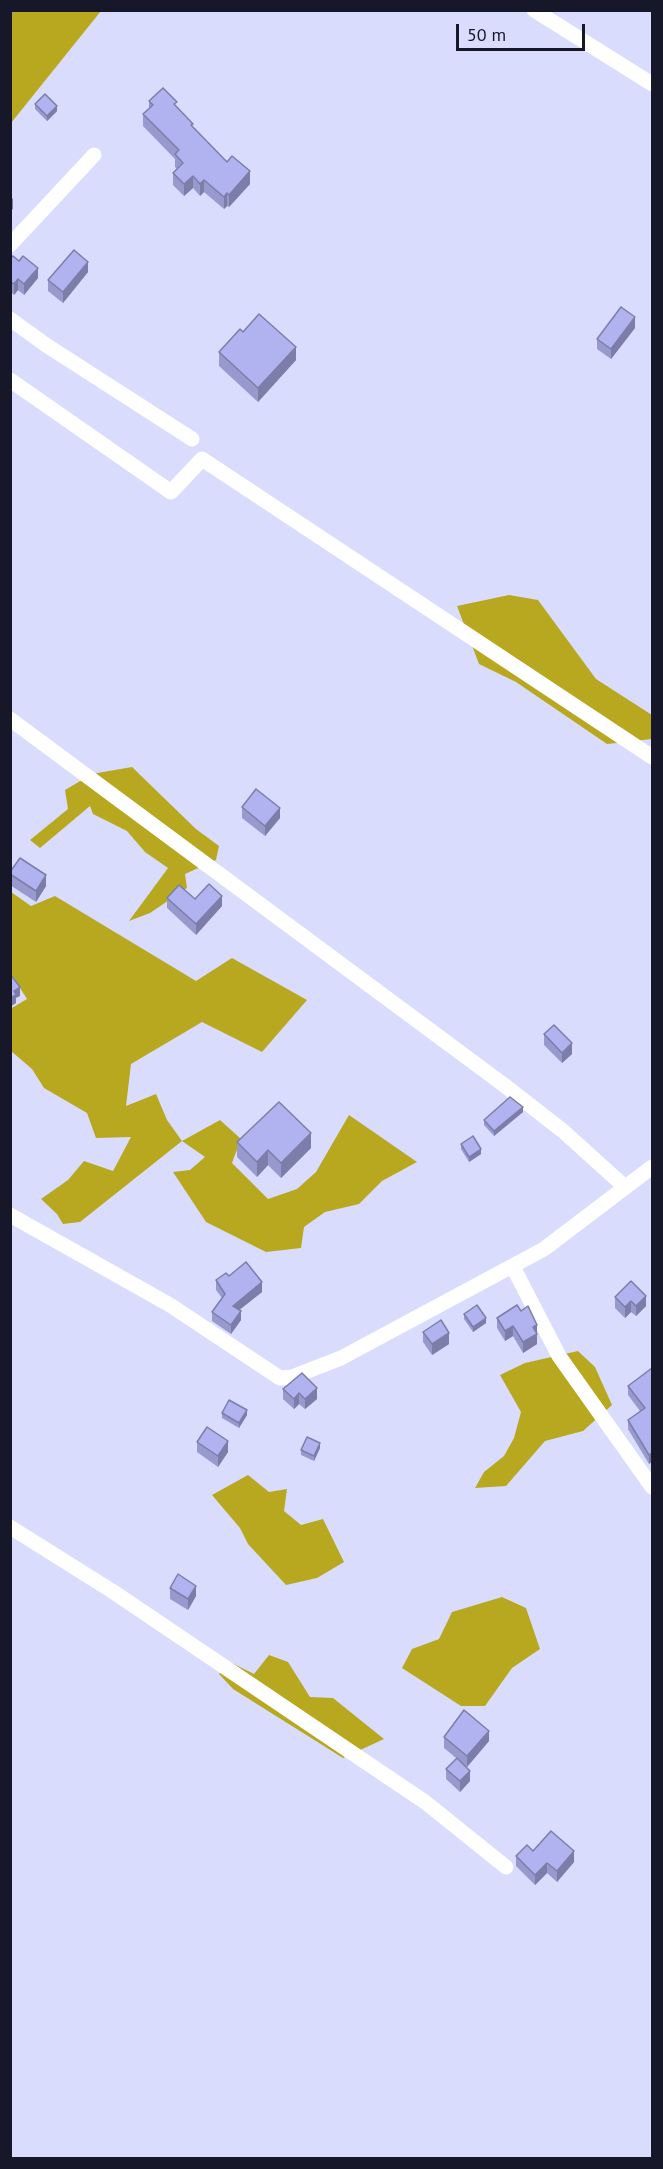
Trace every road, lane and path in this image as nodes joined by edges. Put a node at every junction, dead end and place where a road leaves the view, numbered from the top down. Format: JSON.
{"nodes":[{"id":1,"x":534,"y":10,"type":"edge"},
{"id":2,"x":652,"y":84,"type":"edge"},
{"id":3,"x":94,"y":155,"type":"dead end"},
{"id":4,"x":10,"y":245,"type":"edge"},
{"id":5,"x":10,"y":319,"type":"edge"},
{"id":6,"x":10,"y":380,"type":"edge"},
{"id":7,"x":192,"y":439,"type":"dead end"},
{"id":8,"x":10,"y":719,"type":"edge"},
{"id":9,"x":652,"y":757,"type":"edge"},
{"id":10,"x":652,"y":1167,"type":"edge"},
{"id":11,"x":625,"y":1187,"type":"junction"},
{"id":12,"x":10,"y":1215,"type":"edge"},
{"id":13,"x":513,"y":1267,"type":"junction"},
{"id":14,"x":652,"y":1487,"type":"edge"},
{"id":15,"x":10,"y":1527,"type":"edge"},
{"id":16,"x":506,"y":1867,"type":"dead end"}],
"edges":[{"from":1,"to":2,"type":"street"},
{"from":3,"to":4,"type":"street"},
{"from":5,"to":7,"type":"street"},
{"from":6,"to":9,"type":"street"},
{"from":8,"to":11,"type":"street"},
{"from":10,"to":11,"type":"street"},
{"from":11,"to":13,"type":"street"},
{"from":12,"to":13,"type":"street"},
{"from":13,"to":14,"type":"street"},
{"from":15,"to":16,"type":"street"}]}
